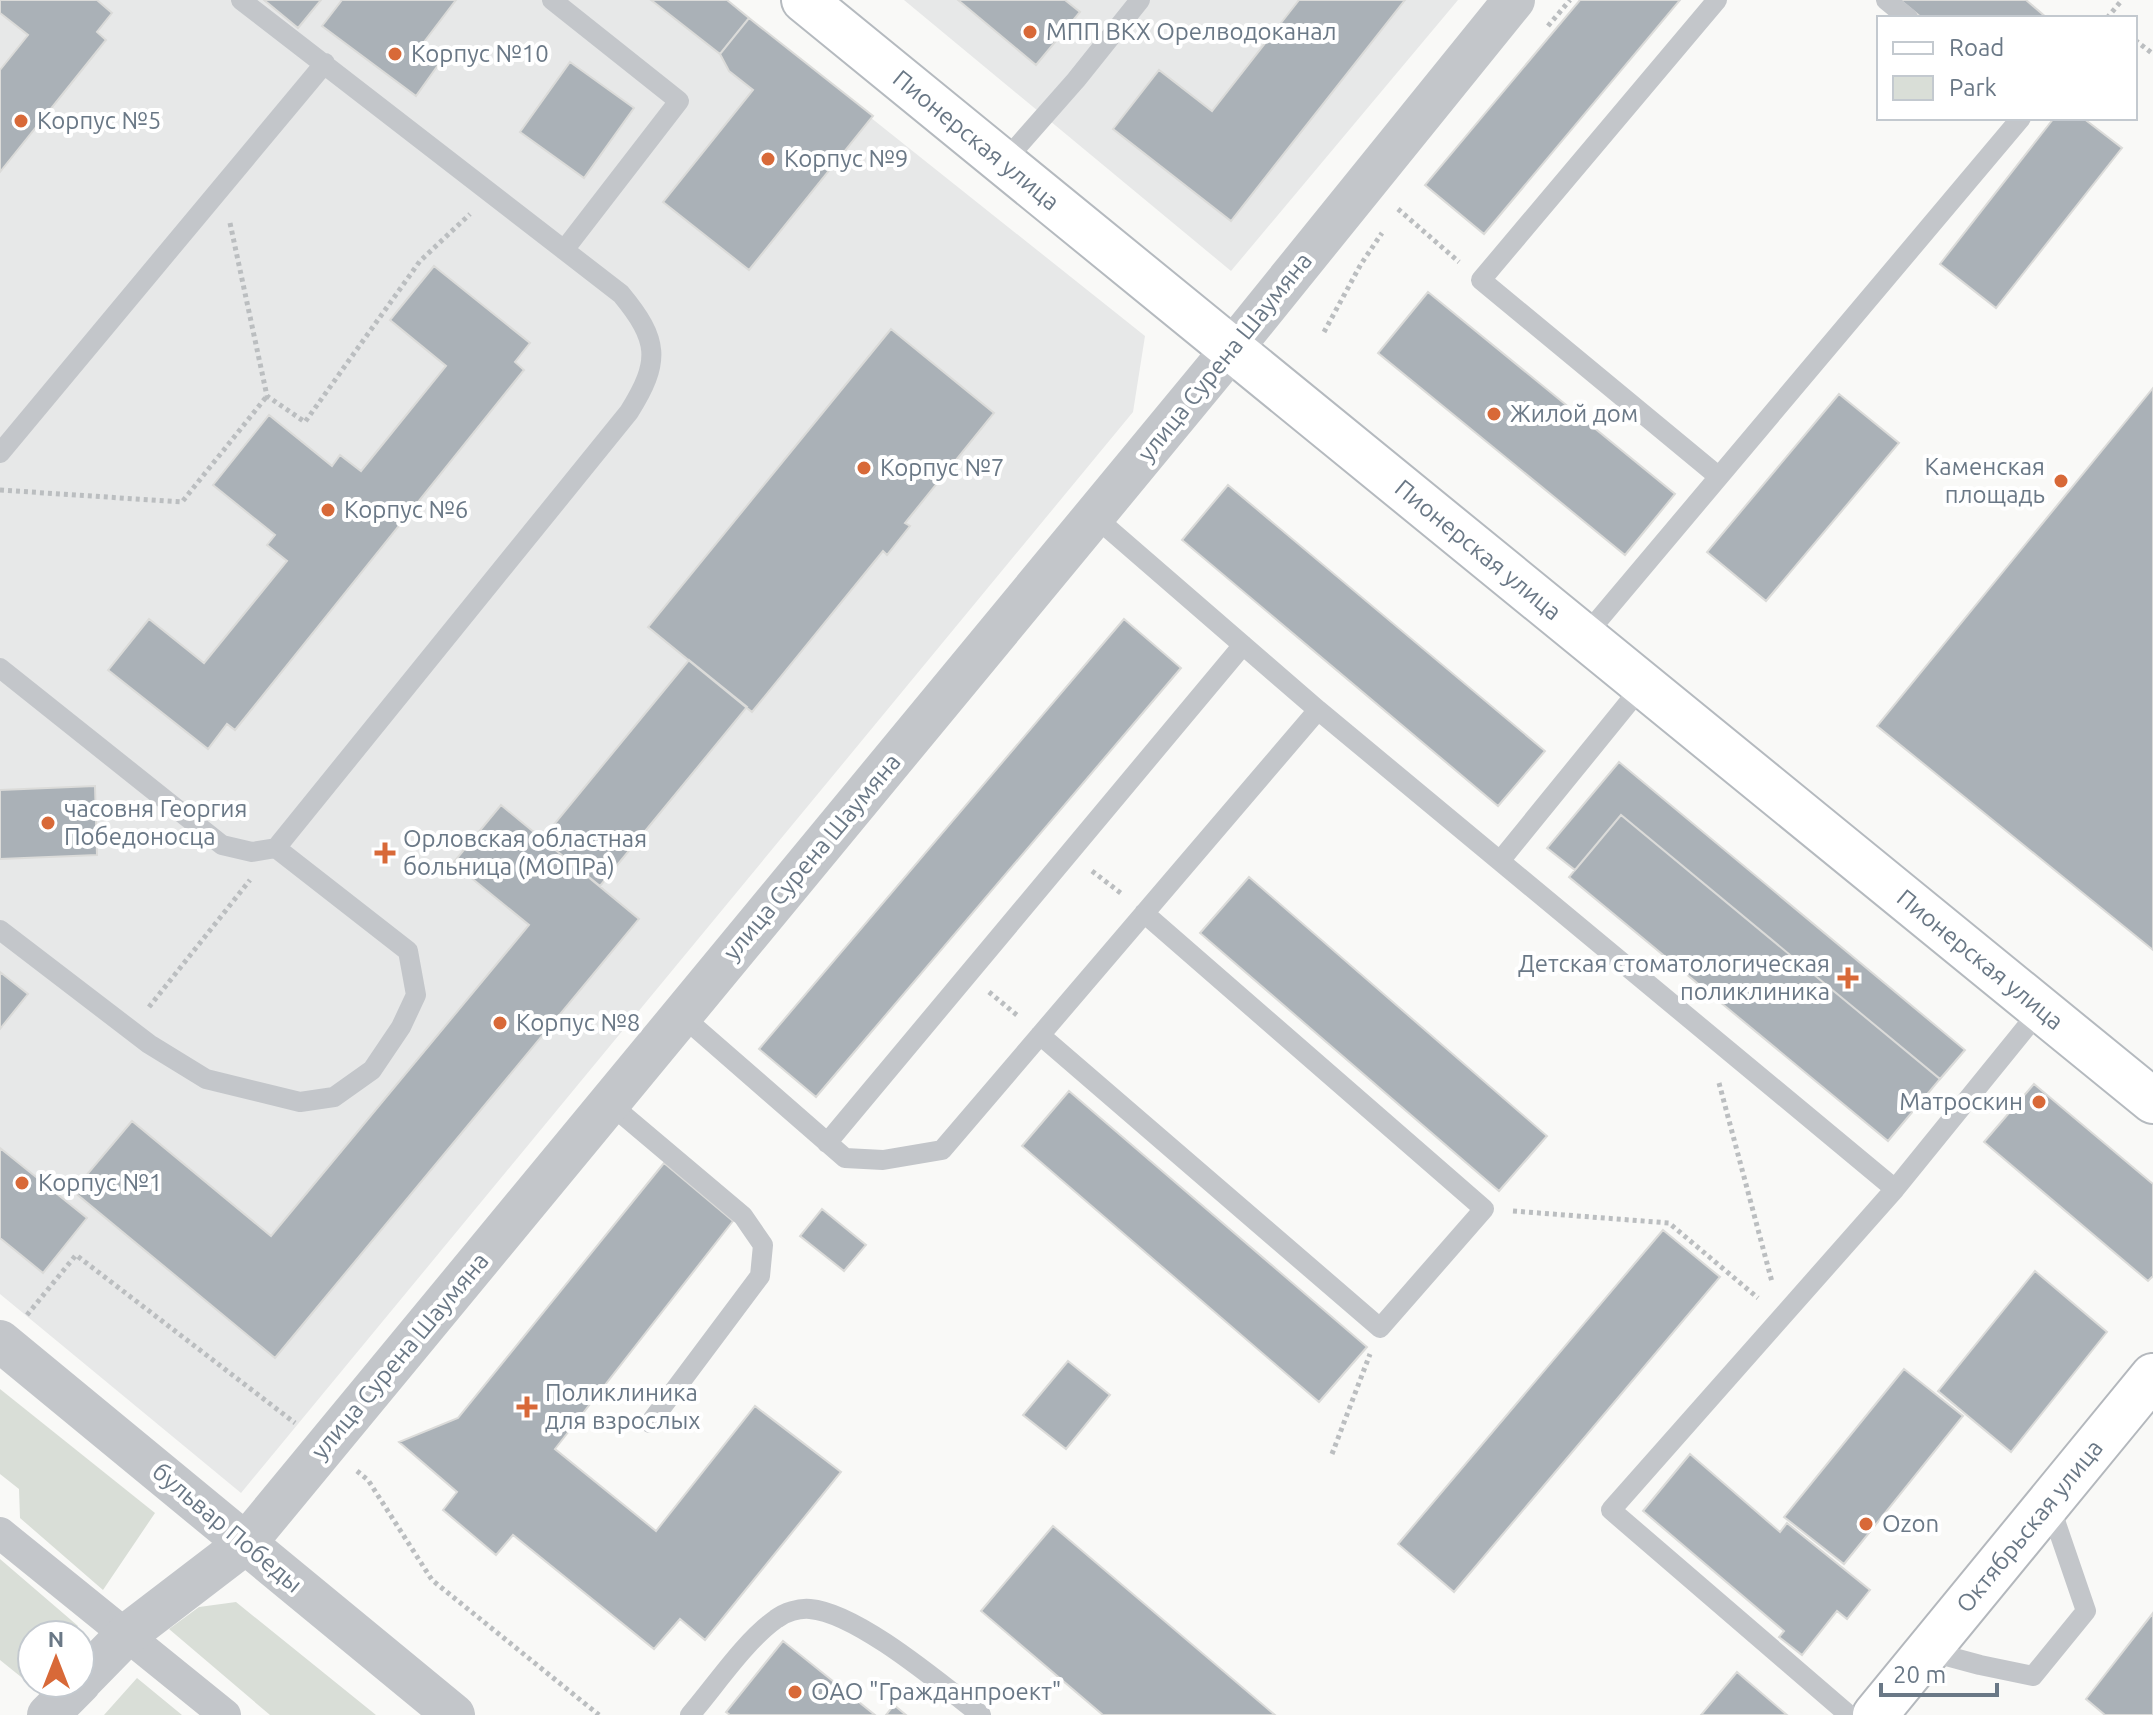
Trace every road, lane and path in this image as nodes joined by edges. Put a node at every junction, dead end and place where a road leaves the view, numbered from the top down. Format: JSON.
{"nodes":[{"id":1,"x":241,"y":0,"type":"edge"},
{"id":2,"x":552,"y":0,"type":"edge"},
{"id":3,"x":804,"y":0,"type":"edge"},
{"id":4,"x":1140,"y":0,"type":"edge"},
{"id":5,"x":1514,"y":0,"type":"edge"},
{"id":6,"x":1570,"y":0,"type":"edge"},
{"id":7,"x":1717,"y":0,"type":"edge"},
{"id":8,"x":1886,"y":0,"type":"edge"},
{"id":9,"x":2122,"y":0,"type":"edge"},
{"id":10,"x":1906,"y":16,"type":"edge"},
{"id":11,"x":2109,"y":16,"type":"edge"},
{"id":12,"x":1539,"y":37,"type":"dead end"},
{"id":13,"x":2137,"y":42,"type":"edge"},
{"id":14,"x":2153,"y":54,"type":"edge"},
{"id":15,"x":325,"y":63,"type":"junction"},
{"id":16,"x":2019,"y":120,"type":"edge"},
{"id":17,"x":1003,"y":163,"type":"junction"},
{"id":18,"x":222,"y":186,"type":"junction"},
{"id":19,"x":492,"y":194,"type":"junction"},
{"id":20,"x":1404,"y":201,"type":"dead end"},
{"id":21,"x":1398,"y":209,"type":"junction"},
{"id":22,"x":1390,"y":220,"type":"dead end"},
{"id":23,"x":1383,"y":231,"type":"dead end"},
{"id":24,"x":564,"y":250,"type":"junction"},
{"id":25,"x":1481,"y":280,"type":"junction"},
{"id":26,"x":1324,"y":332,"type":"dead end"},
{"id":27,"x":1231,"y":350,"type":"junction"},
{"id":28,"x":267,"y":396,"type":"junction"},
{"id":29,"x":0,"y":453,"type":"edge"},
{"id":30,"x":1718,"y":476,"type":"junction"},
{"id":31,"x":0,"y":490,"type":"edge"},
{"id":32,"x":1094,"y":516,"type":"junction"},
{"id":33,"x":1584,"y":637,"type":"junction"},
{"id":34,"x":1243,"y":645,"type":"junction"},
{"id":35,"x":3,"y":679,"type":"edge"},
{"id":36,"x":1643,"y":685,"type":"junction"},
{"id":37,"x":1318,"y":710,"type":"junction"},
{"id":38,"x":276,"y":848,"type":"junction"},
{"id":39,"x":1070,"y":852,"type":"junction"},
{"id":40,"x":1500,"y":861,"type":"junction"},
{"id":41,"x":1144,"y":913,"type":"junction"},
{"id":42,"x":0,"y":930,"type":"edge"},
{"id":43,"x":968,"y":974,"type":"junction"},
{"id":44,"x":2041,"y":1009,"type":"junction"},
{"id":45,"x":681,"y":1015,"type":"junction"},
{"id":46,"x":131,"y":1030,"type":"junction"},
{"id":47,"x":1706,"y":1032,"type":"junction"},
{"id":48,"x":1040,"y":1035,"type":"junction"},
{"id":49,"x":2153,"y":1101,"type":"edge"},
{"id":50,"x":609,"y":1103,"type":"junction"},
{"id":51,"x":827,"y":1143,"type":"junction"},
{"id":52,"x":1895,"y":1189,"type":"junction"},
{"id":53,"x":1484,"y":1209,"type":"junction"},
{"id":54,"x":1781,"y":1318,"type":"junction"},
{"id":55,"x":1380,"y":1328,"type":"junction"},
{"id":56,"x":0,"y":1341,"type":"edge"},
{"id":57,"x":2153,"y":1376,"type":"edge"},
{"id":58,"x":650,"y":1423,"type":"dead end"},
{"id":59,"x":1332,"y":1454,"type":"dead end"},
{"id":60,"x":2049,"y":1503,"type":"junction"},
{"id":61,"x":0,"y":1533,"type":"edge"},
{"id":62,"x":245,"y":1544,"type":"junction"},
{"id":63,"x":126,"y":1635,"type":"junction"},
{"id":64,"x":1928,"y":1651,"type":"junction"},
{"id":65,"x":96,"y":1666,"type":"edge"},
{"id":66,"x":64,"y":1699,"type":"edge"},
{"id":67,"x":48,"y":1715,"type":"edge"},
{"id":68,"x":225,"y":1715,"type":"edge"},
{"id":69,"x":454,"y":1715,"type":"edge"},
{"id":70,"x":690,"y":1715,"type":"edge"},
{"id":71,"x":981,"y":1715,"type":"edge"},
{"id":72,"x":1849,"y":1715,"type":"edge"},
{"id":73,"x":1875,"y":1715,"type":"edge"}],
"edges":[{"from":1,"to":15,"type":"lane"},
{"from":2,"to":24,"type":"lane"},
{"from":3,"to":17,"type":"main road","name":"Пионерская улица"},
{"from":4,"to":17,"type":"lane"},
{"from":5,"to":27,"type":"street","name":"улица Сурена Шаумяна"},
{"from":6,"to":12,"type":"path"},
{"from":7,"to":25,"type":"lane"},
{"from":8,"to":10,"type":"lane"},
{"from":9,"to":11,"type":"path"},
{"from":13,"to":14,"type":"path"},
{"from":15,"to":18,"type":"lane"},
{"from":15,"to":19,"type":"lane"},
{"from":16,"to":30,"type":"lane"},
{"from":17,"to":27,"type":"main road","name":"Пионерская улица"},
{"from":18,"to":28,"type":"path"},
{"from":18,"to":29,"type":"lane"},
{"from":19,"to":24,"type":"lane"},
{"from":19,"to":28,"type":"path"},
{"from":20,"to":21,"type":"path"},
{"from":21,"to":22,"type":"path"},
{"from":21,"to":25,"type":"path"},
{"from":23,"to":26,"type":"path"},
{"from":24,"to":38,"type":"lane"},
{"from":25,"to":30,"type":"lane"},
{"from":27,"to":32,"type":"street","name":"улица Сурена Шаумяна"},
{"from":27,"to":33,"type":"main road","name":"Пионерская улица"},
{"from":28,"to":31,"type":"path"},
{"from":30,"to":33,"type":"lane"},
{"from":32,"to":34,"type":"lane"},
{"from":32,"to":45,"type":"street","name":"улица Сурена Шаумяна"},
{"from":33,"to":36,"type":"main road","name":"Пионерская улица"},
{"from":34,"to":37,"type":"lane"},
{"from":34,"to":39,"type":"lane"},
{"from":35,"to":38,"type":"lane"},
{"from":36,"to":40,"type":"lane"},
{"from":36,"to":44,"type":"main road","name":"Пионерская улица"},
{"from":37,"to":40,"type":"lane"},
{"from":37,"to":41,"type":"lane"},
{"from":38,"to":46,"type":"path"},
{"from":38,"to":46,"type":"lane"},
{"from":39,"to":41,"type":"path"},
{"from":39,"to":43,"type":"lane"},
{"from":40,"to":47,"type":"lane"},
{"from":41,"to":48,"type":"lane"},
{"from":41,"to":53,"type":"lane"},
{"from":42,"to":46,"type":"lane"},
{"from":43,"to":48,"type":"path"},
{"from":43,"to":51,"type":"lane"},
{"from":44,"to":49,"type":"main road","name":"Пионерская улица"},
{"from":44,"to":52,"type":"lane"},
{"from":45,"to":50,"type":"street","name":"улица Сурена Шаумяна"},
{"from":45,"to":51,"type":"lane"},
{"from":47,"to":52,"type":"lane"},
{"from":47,"to":54,"type":"path"},
{"from":48,"to":51,"type":"lane"},
{"from":48,"to":55,"type":"lane"},
{"from":50,"to":58,"type":"lane"},
{"from":50,"to":62,"type":"street","name":"улица Сурена Шаумяна"},
{"from":52,"to":54,"type":"lane"},
{"from":53,"to":54,"type":"path"},
{"from":53,"to":55,"type":"lane"},
{"from":54,"to":72,"type":"lane"},
{"from":55,"to":59,"type":"path"},
{"from":56,"to":62,"type":"street","name":"бульвар Победы"},
{"from":57,"to":60,"type":"main road","name":"Октябрьская улица"},
{"from":60,"to":64,"type":"main road","name":"Октябрьская улица"},
{"from":60,"to":64,"type":"lane"},
{"from":61,"to":63,"type":"street"},
{"from":62,"to":63,"type":"street","name":"улица Сурена Шаумяна"},
{"from":62,"to":69,"type":"street","name":"бульвар Победы"},
{"from":63,"to":65,"type":"street","name":"улица Сурена Шаумяна"},
{"from":63,"to":68,"type":"street"},
{"from":64,"to":73,"type":"main road","name":"Октябрьская улица"},
{"from":66,"to":67,"type":"street","name":"улица Сурена Шаумяна"},
{"from":70,"to":71,"type":"lane"}]}
